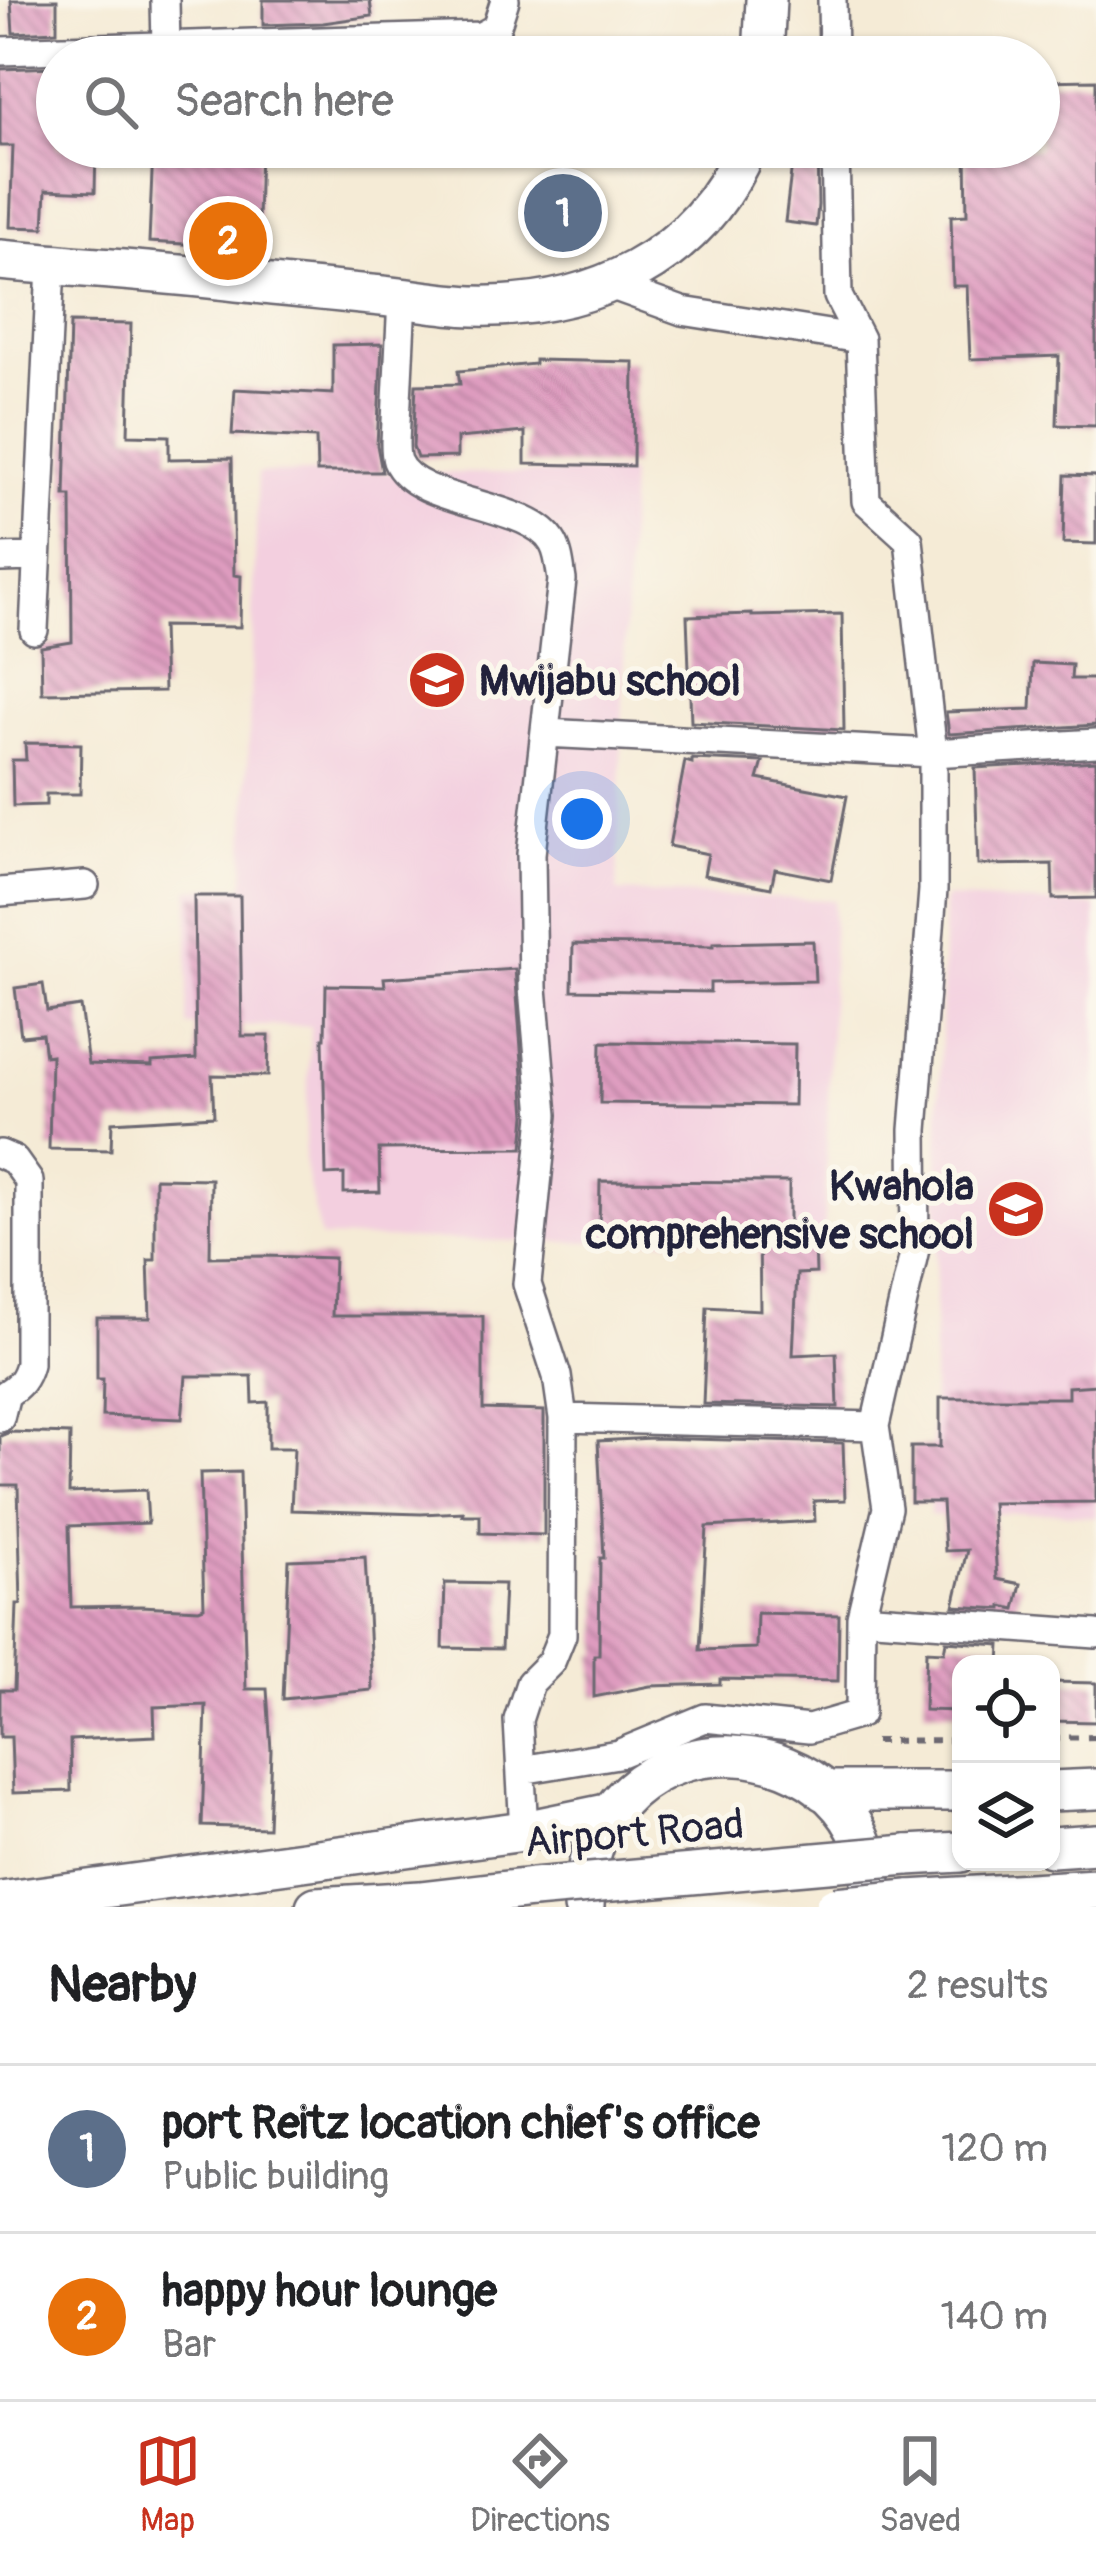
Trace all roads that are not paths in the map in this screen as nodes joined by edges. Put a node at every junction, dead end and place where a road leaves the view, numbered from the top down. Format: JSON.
{"nodes":[{"id":1,"x":165,"y":0,"type":"edge"},
{"id":2,"x":505,"y":0,"type":"edge"},
{"id":3,"x":766,"y":0,"type":"edge"},
{"id":4,"x":832,"y":0,"type":"edge"},
{"id":5,"x":166,"y":36,"type":"edge"},
{"id":6,"x":481,"y":36,"type":"edge"},
{"id":7,"x":764,"y":36,"type":"edge"},
{"id":8,"x":833,"y":36,"type":"edge"},
{"id":9,"x":36,"y":51,"type":"edge"},
{"id":10,"x":0,"y":52,"type":"edge"},
{"id":11,"x":737,"y":168,"type":"edge"},
{"id":12,"x":835,"y":168,"type":"edge"},
{"id":13,"x":0,"y":260,"type":"edge"},
{"id":14,"x":51,"y":265,"type":"junction"},
{"id":15,"x":607,"y":284,"type":"junction"},
{"id":16,"x":402,"y":298,"type":"junction"},
{"id":17,"x":860,"y":339,"type":"junction"},
{"id":18,"x":36,"y":556,"type":"junction"},
{"id":19,"x":0,"y":558,"type":"edge"},
{"id":20,"x":34,"y":630,"type":"dead end"},
{"id":21,"x":545,"y":733,"type":"junction"},
{"id":22,"x":1096,"y":743,"type":"edge"},
{"id":23,"x":933,"y":753,"type":"junction"},
{"id":24,"x":85,"y":885,"type":"dead end"},
{"id":25,"x":0,"y":892,"type":"edge"},
{"id":26,"x":0,"y":1154,"type":"edge"},
{"id":27,"x":0,"y":1418,"type":"edge"},
{"id":28,"x":563,"y":1418,"type":"junction"},
{"id":29,"x":875,"y":1426,"type":"junction"},
{"id":30,"x":862,"y":1617,"type":"junction"},
{"id":31,"x":1096,"y":1634,"type":"edge"},
{"id":32,"x":521,"y":1770,"type":"junction"},
{"id":33,"x":1096,"y":1789,"type":"edge"},
{"id":34,"x":824,"y":1791,"type":"junction"},
{"id":35,"x":952,"y":1791,"type":"edge"},
{"id":36,"x":1060,"y":1791,"type":"edge"},
{"id":37,"x":610,"y":1813,"type":"junction"},
{"id":38,"x":524,"y":1831,"type":"junction"},
{"id":39,"x":1096,"y":1844,"type":"edge"},
{"id":40,"x":1060,"y":1846,"type":"edge"},
{"id":41,"x":952,"y":1853,"type":"edge"},
{"id":42,"x":1096,"y":1888,"type":"edge"},
{"id":43,"x":0,"y":1902,"type":"edge"},
{"id":44,"x":316,"y":1907,"type":"edge"},
{"id":45,"x":584,"y":1907,"type":"edge"},
{"id":46,"x":835,"y":1907,"type":"edge"},
{"id":47,"x":871,"y":1907,"type":"edge"}],
"edges":[{"from":1,"to":5,"type":"street"},
{"from":2,"to":6,"type":"street"},
{"from":3,"to":7,"type":"main road"},
{"from":4,"to":8,"type":"street"},
{"from":9,"to":10,"type":"street"},
{"from":11,"to":15,"type":"main road"},
{"from":12,"to":17,"type":"street"},
{"from":13,"to":14,"type":"main road"},
{"from":14,"to":16,"type":"main road"},
{"from":14,"to":18,"type":"street"},
{"from":15,"to":16,"type":"main road"},
{"from":15,"to":17,"type":"street"},
{"from":16,"to":21,"type":"street"},
{"from":17,"to":23,"type":"street"},
{"from":18,"to":19,"type":"street"},
{"from":18,"to":20,"type":"street"},
{"from":21,"to":23,"type":"street"},
{"from":21,"to":28,"type":"street"},
{"from":22,"to":23,"type":"street"},
{"from":23,"to":29,"type":"street"},
{"from":24,"to":25,"type":"street"},
{"from":26,"to":27,"type":"street"},
{"from":28,"to":29,"type":"street"},
{"from":28,"to":32,"type":"street"},
{"from":29,"to":30,"type":"street"},
{"from":30,"to":31,"type":"street"},
{"from":30,"to":32,"type":"street"},
{"from":32,"to":38,"type":"street"},
{"from":33,"to":36,"type":"main road"},
{"from":34,"to":35,"type":"main road"},
{"from":34,"to":37,"type":"main road"},
{"from":34,"to":47,"type":"main road"},
{"from":37,"to":38,"type":"main road"},
{"from":37,"to":45,"type":"main road"},
{"from":38,"to":43,"type":"main road"},
{"from":39,"to":40,"type":"main road"},
{"from":41,"to":44,"type":"main road","name":"Airport Road","bridge":true},
{"from":42,"to":46,"type":"main road","bridge":true}]}
